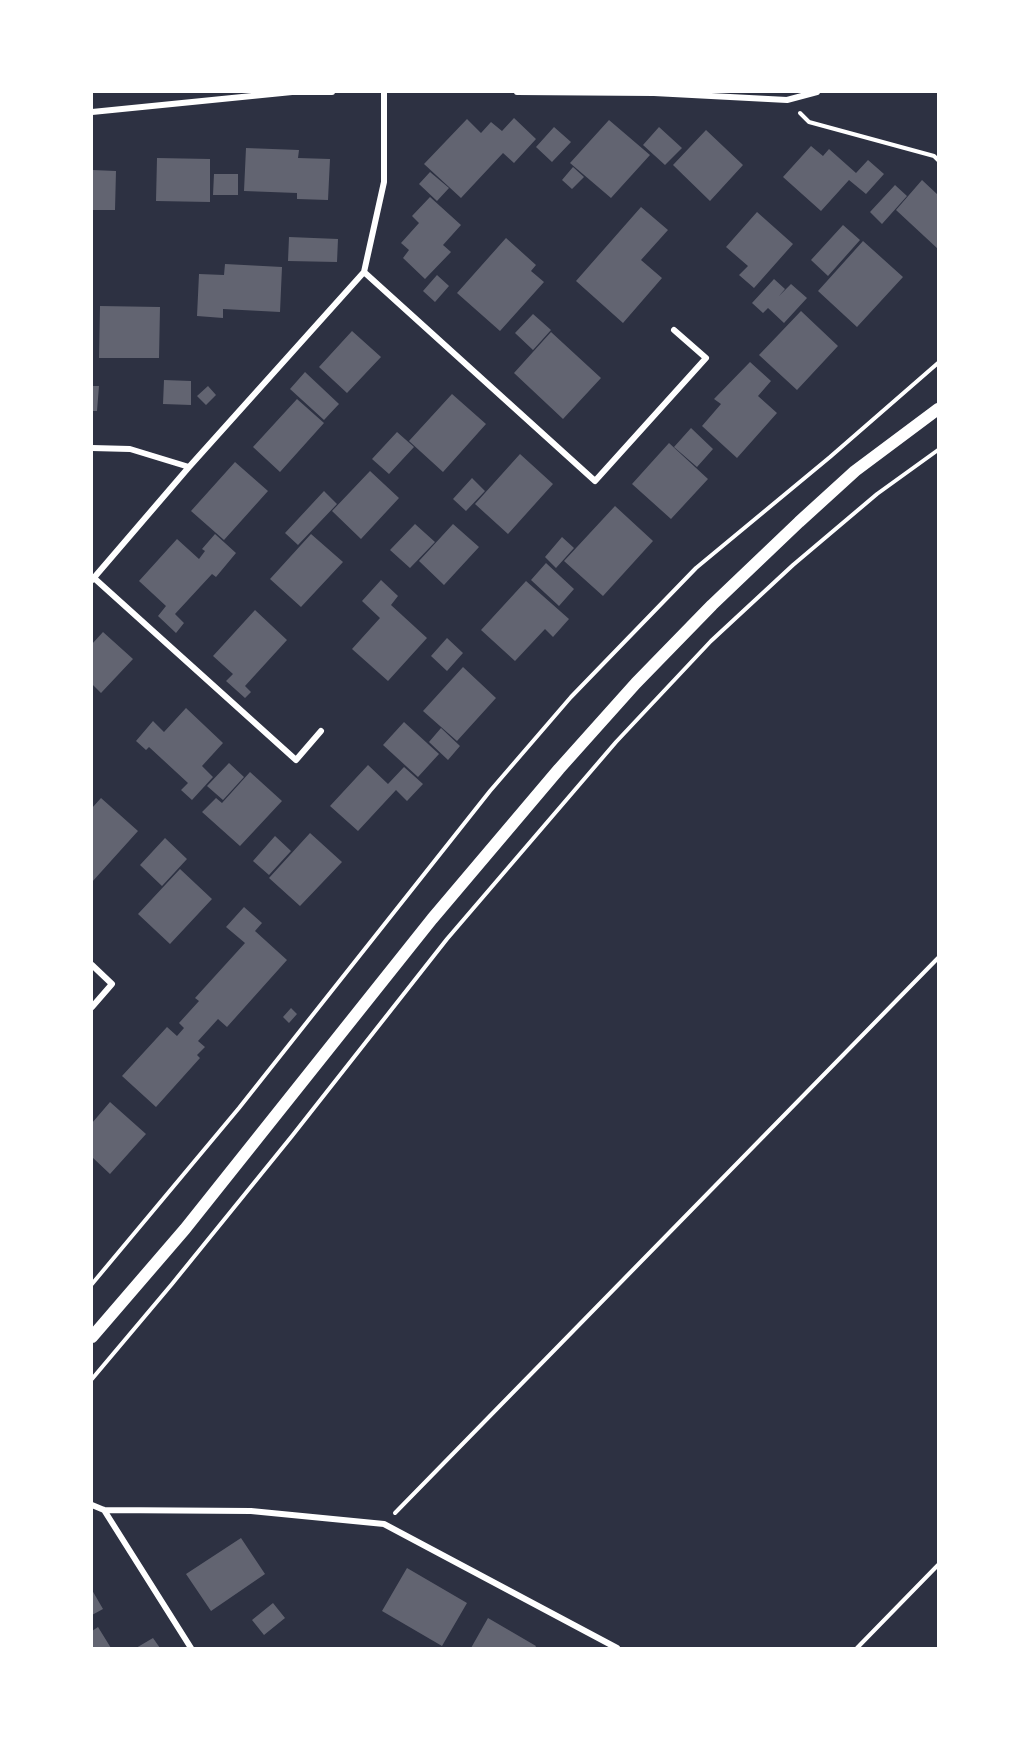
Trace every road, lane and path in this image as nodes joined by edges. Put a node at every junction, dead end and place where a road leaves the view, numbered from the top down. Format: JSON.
{"nodes":[{"id":1,"x":332,"y":92,"type":"edge"},
{"id":2,"x":384,"y":92,"type":"edge"},
{"id":3,"x":517,"y":92,"type":"edge"},
{"id":4,"x":817,"y":92,"type":"edge"},
{"id":5,"x":786,"y":100,"type":"junction"},
{"id":6,"x":92,"y":112,"type":"edge"},
{"id":7,"x":939,"y":160,"type":"edge"},
{"id":8,"x":364,"y":272,"type":"junction"},
{"id":9,"x":674,"y":330,"type":"dead end"},
{"id":10,"x":939,"y":409,"type":"edge"},
{"id":11,"x":92,"y":448,"type":"edge"},
{"id":12,"x":939,"y":450,"type":"edge"},
{"id":13,"x":189,"y":467,"type":"junction"},
{"id":14,"x":93,"y":579,"type":"edge"},
{"id":15,"x":321,"y":731,"type":"dead end"},
{"id":16,"x":939,"y":958,"type":"edge"},
{"id":17,"x":92,"y":965,"type":"edge"},
{"id":18,"x":92,"y":1007,"type":"edge"},
{"id":19,"x":92,"y":1337,"type":"edge"},
{"id":20,"x":92,"y":1379,"type":"edge"},
{"id":21,"x":92,"y":1505,"type":"edge"},
{"id":22,"x":104,"y":1510,"type":"junction"},
{"id":23,"x":384,"y":1524,"type":"junction"},
{"id":24,"x":939,"y":1565,"type":"edge"},
{"id":25,"x":191,"y":1648,"type":"edge"},
{"id":26,"x":617,"y":1648,"type":"edge"},
{"id":27,"x":856,"y":1648,"type":"edge"}],
"edges":[{"from":1,"to":6,"type":"street"},
{"from":2,"to":8,"type":"street"},
{"from":3,"to":5,"type":"street"},
{"from":4,"to":5,"type":"street"},
{"from":5,"to":7,"type":"path"},
{"from":8,"to":9,"type":"street"},
{"from":8,"to":13,"type":"street"},
{"from":10,"to":19,"type":"main road"},
{"from":11,"to":13,"type":"street"},
{"from":12,"to":20,"type":"path"},
{"from":13,"to":14,"type":"street"},
{"from":14,"to":15,"type":"street"},
{"from":16,"to":23,"type":"path"},
{"from":17,"to":18,"type":"street"},
{"from":21,"to":22,"type":"street"},
{"from":22,"to":23,"type":"street"},
{"from":22,"to":25,"type":"street"},
{"from":23,"to":26,"type":"street"},
{"from":24,"to":27,"type":"path"}]}
